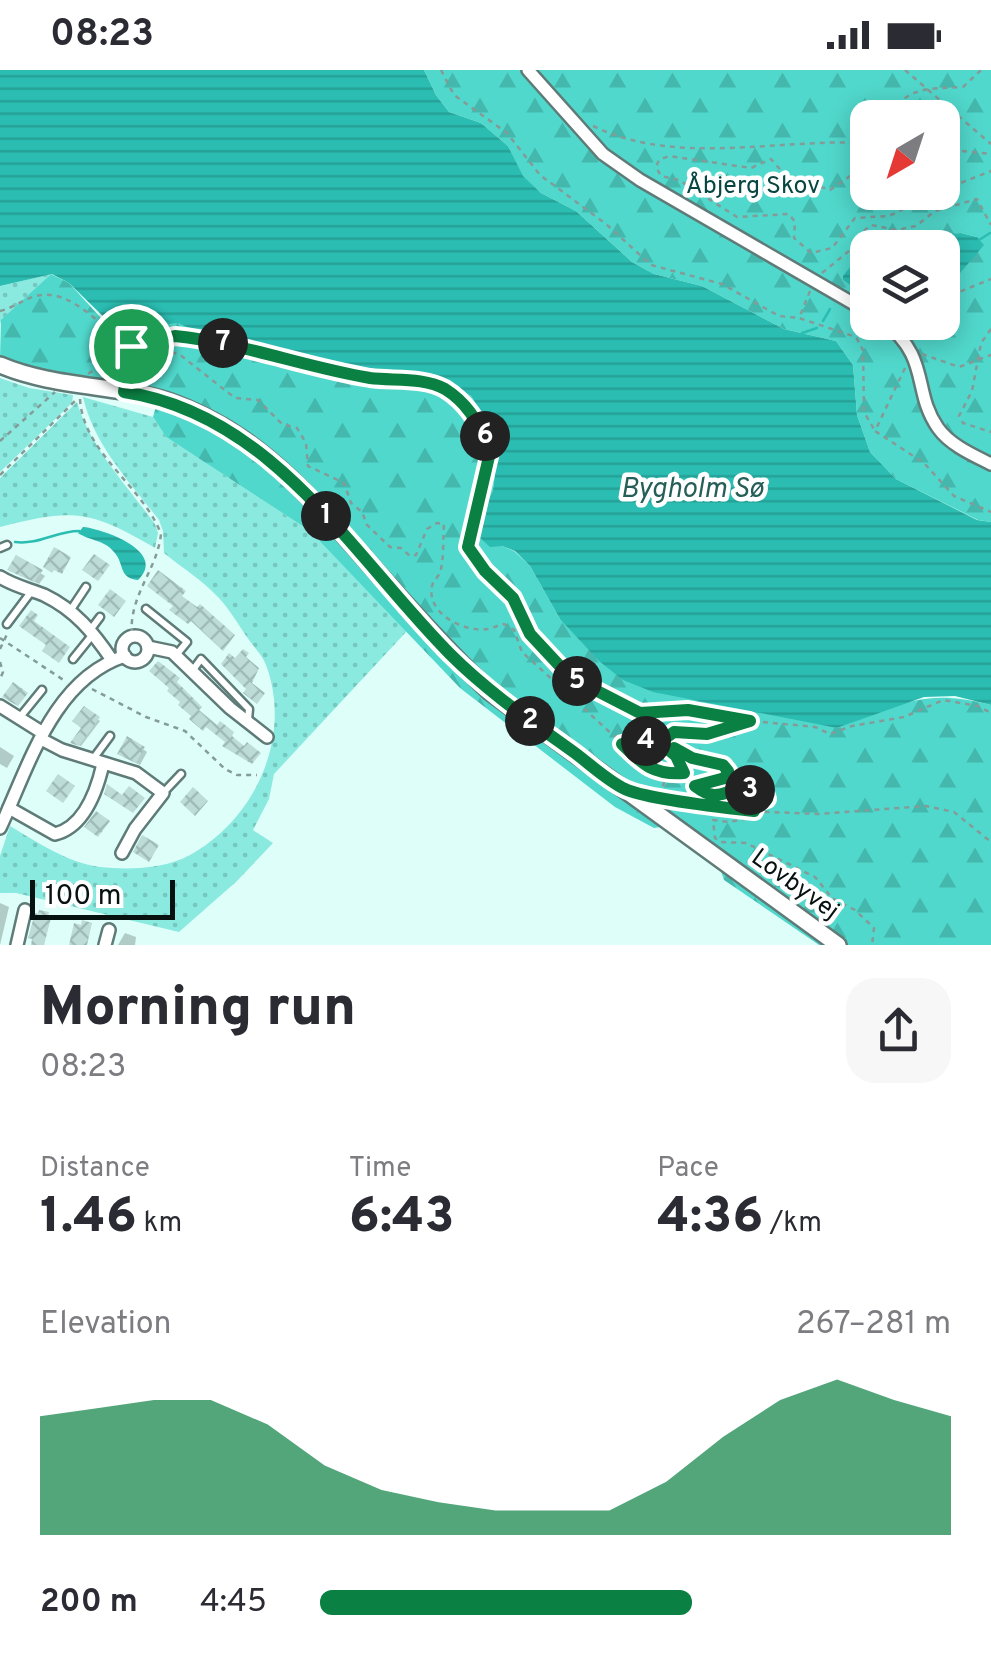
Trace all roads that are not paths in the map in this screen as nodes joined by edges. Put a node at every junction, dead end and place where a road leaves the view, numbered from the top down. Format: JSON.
{"nodes":[{"id":1,"x":528,"y":70,"type":"edge"},
{"id":2,"x":850,"y":301,"type":"edge"},
{"id":3,"x":901,"y":340,"type":"edge"},
{"id":4,"x":0,"y":365,"type":"edge"},
{"id":5,"x":991,"y":464,"type":"edge"},
{"id":6,"x":0,"y":577,"type":"edge"},
{"id":7,"x":86,"y":587,"type":"dead end"},
{"id":8,"x":31,"y":592,"type":"junction"},
{"id":9,"x":146,"y":609,"type":"dead end"},
{"id":10,"x":69,"y":611,"type":"junction"},
{"id":11,"x":100,"y":617,"type":"dead end"},
{"id":12,"x":7,"y":624,"type":"road end"},
{"id":13,"x":92,"y":631,"type":"junction"},
{"id":14,"x":148,"y":647,"type":"junction"},
{"id":15,"x":176,"y":655,"type":"junction"},
{"id":16,"x":118,"y":658,"type":"junction"},
{"id":17,"x":72,"y":659,"type":"dead end"},
{"id":18,"x":42,"y":690,"type":"dead end"},
{"id":19,"x":0,"y":706,"type":"edge"},
{"id":20,"x":20,"y":718,"type":"junction"},
{"id":21,"x":42,"y":736,"type":"junction"},
{"id":22,"x":110,"y":736,"type":"dead end"},
{"id":23,"x":267,"y":737,"type":"dead end"},
{"id":24,"x":97,"y":762,"type":"junction"},
{"id":25,"x":181,"y":774,"type":"dead end"},
{"id":26,"x":164,"y":793,"type":"junction"},
{"id":27,"x":7,"y":804,"type":"edge"},
{"id":28,"x":0,"y":828,"type":"edge"},
{"id":29,"x":122,"y":853,"type":"dead end"},
{"id":30,"x":25,"y":910,"type":"dead end"},
{"id":31,"x":109,"y":930,"type":"dead end"},
{"id":32,"x":17,"y":945,"type":"edge"},
{"id":33,"x":105,"y":945,"type":"edge"},
{"id":34,"x":838,"y":945,"type":"edge"}],
"edges":[{"from":1,"to":2,"type":"street"},
{"from":3,"to":5,"type":"street"},
{"from":4,"to":34,"type":"street","name":"Lovbyvej"},
{"from":6,"to":8,"type":"street"},
{"from":7,"to":10,"type":"lane"},
{"from":8,"to":10,"type":"street"},
{"from":8,"to":12,"type":"lane"},
{"from":9,"to":15,"type":"lane"},
{"from":10,"to":13,"type":"street"},
{"from":11,"to":13,"type":"lane"},
{"from":13,"to":16,"type":"street"},
{"from":13,"to":17,"type":"lane"},
{"from":14,"to":15,"type":"street"},
{"from":14,"to":16,"type":"street"},
{"from":14,"to":16,"type":"street"},
{"from":15,"to":23,"type":"street"},
{"from":16,"to":21,"type":"street"},
{"from":18,"to":20,"type":"lane"},
{"from":19,"to":20,"type":"street"},
{"from":20,"to":21,"type":"street"},
{"from":21,"to":24,"type":"street"},
{"from":21,"to":27,"type":"street"},
{"from":22,"to":24,"type":"lane"},
{"from":24,"to":26,"type":"street"},
{"from":24,"to":27,"type":"street"},
{"from":25,"to":26,"type":"lane"},
{"from":26,"to":29,"type":"street"},
{"from":27,"to":28,"type":"street"},
{"from":30,"to":32,"type":"street"},
{"from":31,"to":33,"type":"street"}]}
